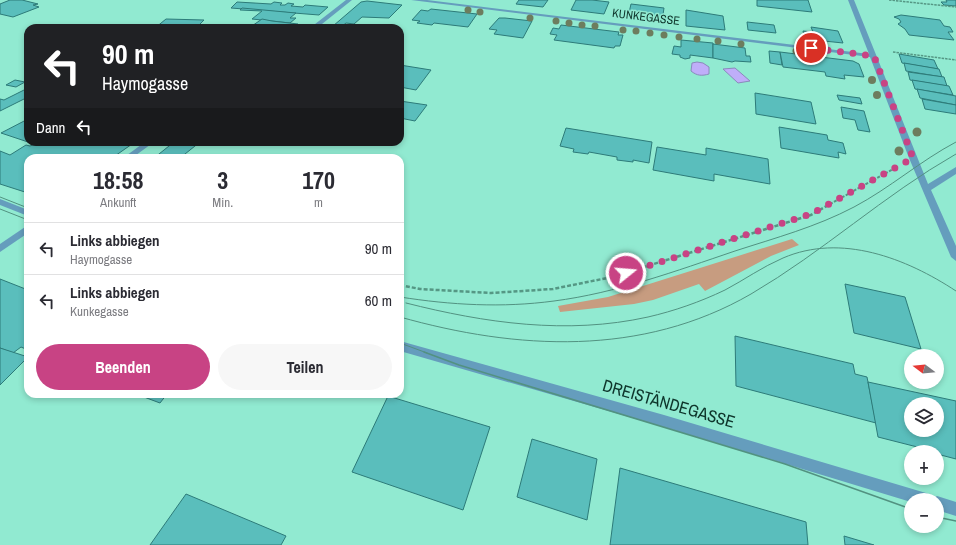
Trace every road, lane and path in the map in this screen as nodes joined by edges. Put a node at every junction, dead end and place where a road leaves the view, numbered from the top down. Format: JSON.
{"nodes":[{"id":1,"x":349,"y":0,"type":"edge"},
{"id":2,"x":414,"y":0,"type":"edge"},
{"id":3,"x":851,"y":0,"type":"edge"},
{"id":4,"x":889,"y":0,"type":"edge"},
{"id":5,"x":956,"y":7,"type":"edge"},
{"id":6,"x":318,"y":24,"type":"edge"},
{"id":7,"x":873,"y":52,"type":"junction"},
{"id":8,"x":956,"y":60,"type":"edge"},
{"id":9,"x":144,"y":146,"type":"edge"},
{"id":10,"x":133,"y":154,"type":"edge"},
{"id":11,"x":913,"y":158,"type":"junction"},
{"id":12,"x":956,"y":170,"type":"edge"},
{"id":13,"x":926,"y":189,"type":"junction"},
{"id":14,"x":0,"y":202,"type":"edge"},
{"id":15,"x":24,"y":211,"type":"edge"},
{"id":16,"x":24,"y":231,"type":"edge"},
{"id":17,"x":0,"y":249,"type":"edge"},
{"id":18,"x":956,"y":257,"type":"edge"},
{"id":19,"x":404,"y":286,"type":"edge"},
{"id":20,"x":404,"y":347,"type":"edge"},
{"id":21,"x":904,"y":493,"type":"edge"},
{"id":22,"x":944,"y":505,"type":"edge"},
{"id":23,"x":956,"y":509,"type":"edge"}],
"edges":[{"from":1,"to":6,"type":"street"},
{"from":2,"to":7,"type":"street","name":"KUNKEGASSE"},
{"from":3,"to":7,"type":"street"},
{"from":4,"to":5,"type":"path"},
{"from":7,"to":8,"type":"path"},
{"from":7,"to":11,"type":"street"},
{"from":9,"to":10,"type":"street"},
{"from":11,"to":13,"type":"street"},
{"from":11,"to":19,"type":"path"},
{"from":12,"to":13,"type":"street"},
{"from":13,"to":18,"type":"street"},
{"from":14,"to":15,"type":"street"},
{"from":16,"to":17,"type":"street"},
{"from":20,"to":21,"type":"street","name":"DREISTÄNDEGASSE"},
{"from":22,"to":23,"type":"street"}]}
